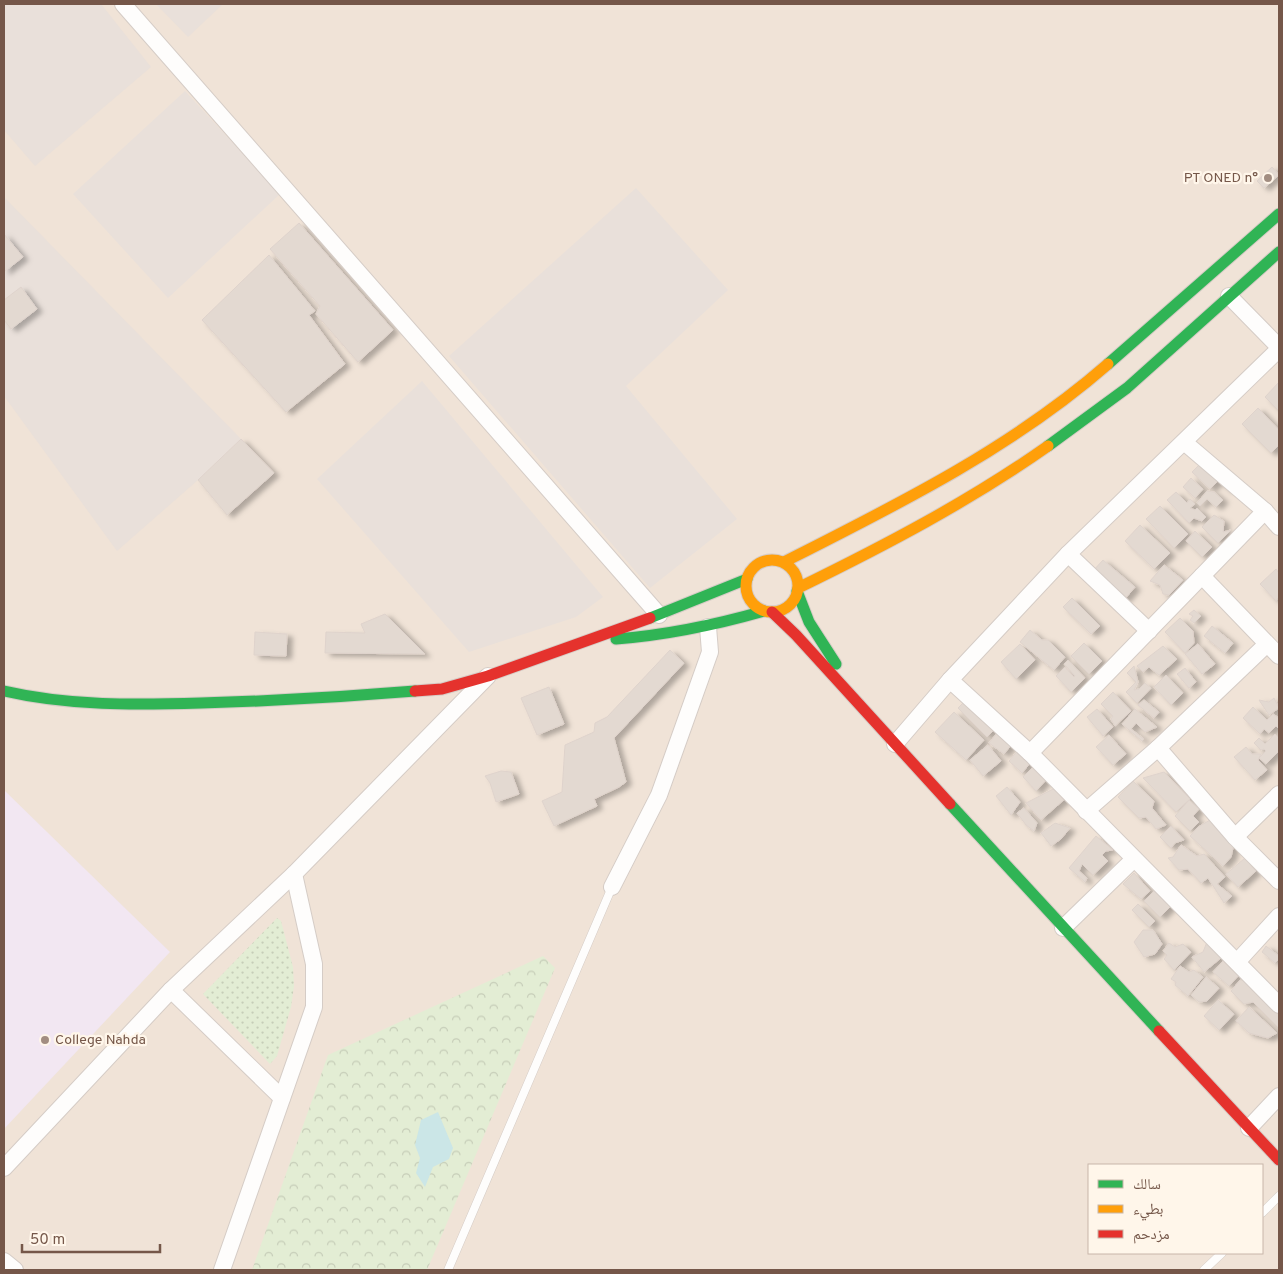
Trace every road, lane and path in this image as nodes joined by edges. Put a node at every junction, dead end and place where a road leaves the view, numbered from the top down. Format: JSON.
{"nodes":[{"id":1,"x":123,"y":4,"type":"edge"},
{"id":2,"x":1279,"y":214,"type":"edge"},
{"id":3,"x":1279,"y":252,"type":"edge"},
{"id":4,"x":1229,"y":296,"type":"junction"},
{"id":5,"x":1279,"y":348,"type":"edge"},
{"id":6,"x":1184,"y":442,"type":"junction"},
{"id":7,"x":1265,"y":511,"type":"junction"},
{"id":8,"x":1279,"y":527,"type":"edge"},
{"id":9,"x":1068,"y":554,"type":"junction"},
{"id":10,"x":784,"y":562,"type":"junction"},
{"id":11,"x":1202,"y":576,"type":"junction"},
{"id":12,"x":747,"y":579,"type":"junction"},
{"id":13,"x":798,"y":590,"type":"junction"},
{"id":14,"x":768,"y":611,"type":"junction"},
{"id":15,"x":660,"y":614,"type":"junction"},
{"id":16,"x":708,"y":627,"type":"junction"},
{"id":17,"x":1149,"y":631,"type":"junction"},
{"id":18,"x":590,"y":640,"type":"junction"},
{"id":19,"x":1267,"y":644,"type":"junction"},
{"id":20,"x":1279,"y":656,"type":"edge"},
{"id":21,"x":488,"y":676,"type":"junction"},
{"id":22,"x":950,"y":680,"type":"junction"},
{"id":23,"x":4,"y":691,"type":"edge"},
{"id":24,"x":868,"y":716,"type":"junction"},
{"id":25,"x":894,"y":744,"type":"junction"},
{"id":26,"x":1158,"y":748,"type":"junction"},
{"id":27,"x":1030,"y":753,"type":"junction"},
{"id":28,"x":1279,"y":794,"type":"edge"},
{"id":29,"x":1086,"y":811,"type":"junction"},
{"id":30,"x":1235,"y":837,"type":"junction"},
{"id":31,"x":1134,"y":860,"type":"junction"},
{"id":32,"x":294,"y":874,"type":"junction"},
{"id":33,"x":1279,"y":881,"type":"edge"},
{"id":34,"x":612,"y":887,"type":"joint"},
{"id":35,"x":1279,"y":916,"type":"edge"},
{"id":36,"x":1063,"y":928,"type":"junction"},
{"id":37,"x":1237,"y":962,"type":"junction"},
{"id":38,"x":172,"y":990,"type":"junction"},
{"id":39,"x":1279,"y":1005,"type":"edge"},
{"id":40,"x":1279,"y":1096,"type":"edge"},
{"id":41,"x":282,"y":1098,"type":"junction"},
{"id":42,"x":1250,"y":1128,"type":"junction"},
{"id":43,"x":1279,"y":1160,"type":"edge"},
{"id":44,"x":4,"y":1168,"type":"edge"},
{"id":45,"x":1279,"y":1196,"type":"edge"},
{"id":46,"x":1263,"y":1212,"type":"edge"},
{"id":47,"x":1221,"y":1254,"type":"edge"},
{"id":48,"x":4,"y":1261,"type":"edge"},
{"id":49,"x":15,"y":1270,"type":"edge"},
{"id":50,"x":222,"y":1270,"type":"edge"},
{"id":51,"x":448,"y":1270,"type":"edge"},
{"id":52,"x":1204,"y":1270,"type":"edge"}],
"edges":[{"from":1,"to":15,"type":"street"},
{"from":2,"to":10,"type":"main road"},
{"from":3,"to":4,"type":"main road"},
{"from":4,"to":5,"type":"street"},
{"from":4,"to":13,"type":"main road"},
{"from":5,"to":6,"type":"street"},
{"from":6,"to":7,"type":"street"},
{"from":6,"to":9,"type":"street"},
{"from":7,"to":8,"type":"street"},
{"from":7,"to":11,"type":"street"},
{"from":9,"to":17,"type":"street"},
{"from":9,"to":22,"type":"street"},
{"from":10,"to":12,"type":"main road"},
{"from":10,"to":13,"type":"main road"},
{"from":11,"to":17,"type":"street"},
{"from":11,"to":19,"type":"street"},
{"from":12,"to":14,"type":"main road"},
{"from":12,"to":15,"type":"main road"},
{"from":13,"to":14,"type":"main road"},
{"from":13,"to":24,"type":"main road"},
{"from":14,"to":16,"type":"main road"},
{"from":14,"to":24,"type":"main road"},
{"from":15,"to":18,"type":"main road"},
{"from":16,"to":18,"type":"main road"},
{"from":16,"to":34,"type":"street"},
{"from":17,"to":27,"type":"street"},
{"from":18,"to":21,"type":"main road"},
{"from":19,"to":20,"type":"street"},
{"from":19,"to":26,"type":"street"},
{"from":21,"to":23,"type":"main road"},
{"from":21,"to":32,"type":"street"},
{"from":22,"to":25,"type":"street"},
{"from":22,"to":27,"type":"street"},
{"from":24,"to":25,"type":"main road"},
{"from":25,"to":36,"type":"main road"},
{"from":26,"to":29,"type":"street"},
{"from":26,"to":30,"type":"street"},
{"from":27,"to":29,"type":"street"},
{"from":28,"to":30,"type":"street"},
{"from":29,"to":31,"type":"street"},
{"from":30,"to":33,"type":"street"},
{"from":31,"to":36,"type":"street"},
{"from":31,"to":37,"type":"street"},
{"from":32,"to":38,"type":"street"},
{"from":32,"to":41,"type":"street"},
{"from":34,"to":51,"type":"lane"},
{"from":35,"to":37,"type":"street"},
{"from":36,"to":42,"type":"main road"},
{"from":37,"to":39,"type":"street"},
{"from":38,"to":41,"type":"street"},
{"from":38,"to":44,"type":"street"},
{"from":40,"to":42,"type":"street"},
{"from":41,"to":50,"type":"street"},
{"from":42,"to":43,"type":"main road"},
{"from":45,"to":46,"type":"lane"},
{"from":47,"to":52,"type":"lane"},
{"from":48,"to":49,"type":"street"}]}
